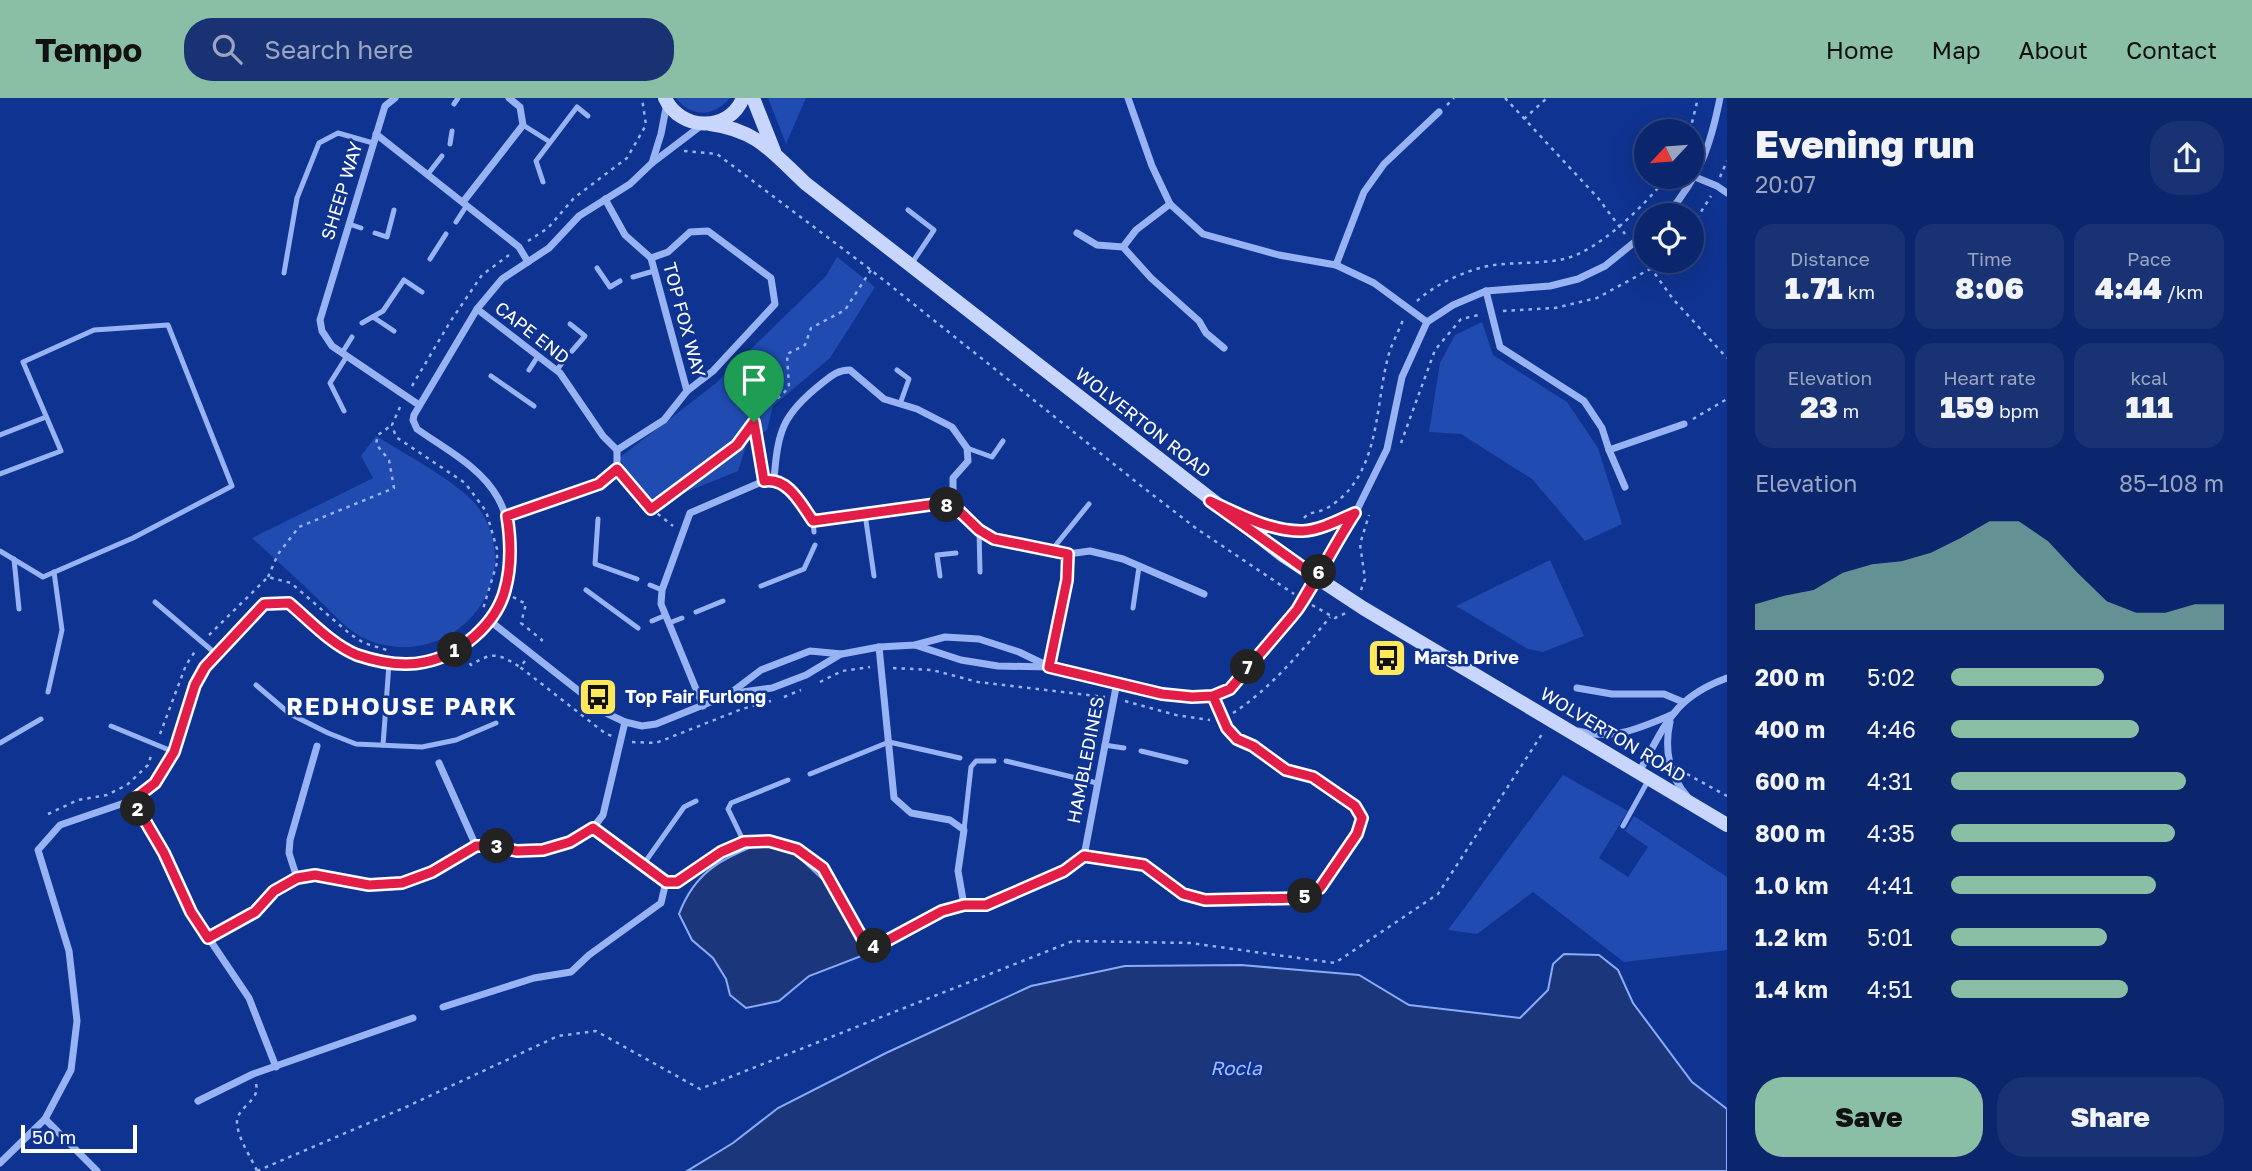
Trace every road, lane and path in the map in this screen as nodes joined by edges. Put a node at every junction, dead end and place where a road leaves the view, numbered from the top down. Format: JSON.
{"nodes":[{"id":1,"x":395,"y":98,"type":"edge"},
{"id":2,"x":458,"y":98,"type":"edge"},
{"id":3,"x":509,"y":98,"type":"edge"},
{"id":4,"x":743,"y":98,"type":"edge"},
{"id":5,"x":753,"y":98,"type":"edge"},
{"id":6,"x":1140,"y":98,"type":"edge"},
{"id":7,"x":1505,"y":98,"type":"edge"},
{"id":8,"x":1547,"y":98,"type":"edge"},
{"id":9,"x":1698,"y":98,"type":"edge"},
{"id":10,"x":1720,"y":98,"type":"edge"},
{"id":11,"x":666,"y":100,"type":"edge"},
{"id":12,"x":1130,"y":100,"type":"edge"},
{"id":13,"x":454,"y":104,"type":"dead end"},
{"id":14,"x":1439,"y":112,"type":"dead end"},
{"id":15,"x":588,"y":116,"type":"dead end"},
{"id":16,"x":1524,"y":119,"type":"junction"},
{"id":17,"x":1693,"y":119,"type":"edge"},
{"id":18,"x":707,"y":124,"type":"junction"},
{"id":19,"x":523,"y":125,"type":"junction"},
{"id":20,"x":646,"y":125,"type":"dead end"},
{"id":21,"x":452,"y":131,"type":"dead end"},
{"id":22,"x":376,"y":134,"type":"junction"},
{"id":23,"x":662,"y":135,"type":"junction"},
{"id":24,"x":550,"y":142,"type":"junction"},
{"id":25,"x":373,"y":143,"type":"junction"},
{"id":26,"x":450,"y":144,"type":"dead end"},
{"id":27,"x":677,"y":146,"type":"junction"},
{"id":28,"x":774,"y":151,"type":"junction"},
{"id":29,"x":442,"y":156,"type":"dead end"},
{"id":30,"x":1704,"y":156,"type":"edge"},
{"id":31,"x":652,"y":163,"type":"junction"},
{"id":32,"x":428,"y":174,"type":"junction"},
{"id":33,"x":1704,"y":181,"type":"edge"},
{"id":34,"x":543,"y":182,"type":"dead end"},
{"id":35,"x":1655,"y":189,"type":"edge"},
{"id":36,"x":1727,"y":193,"type":"edge"},
{"id":37,"x":605,"y":199,"type":"junction"},
{"id":38,"x":465,"y":204,"type":"junction"},
{"id":39,"x":1170,"y":204,"type":"junction"},
{"id":40,"x":394,"y":210,"type":"dead end"},
{"id":41,"x":908,"y":210,"type":"dead end"},
{"id":42,"x":456,"y":222,"type":"dead end"},
{"id":43,"x":349,"y":224,"type":"junction"},
{"id":44,"x":1618,"y":226,"type":"junction"},
{"id":45,"x":361,"y":228,"type":"dead end"},
{"id":46,"x":375,"y":233,"type":"dead end"},
{"id":47,"x":1077,"y":233,"type":"dead end"},
{"id":48,"x":446,"y":234,"type":"dead end"},
{"id":49,"x":1633,"y":244,"type":"joint"},
{"id":50,"x":1123,"y":247,"type":"junction"},
{"id":51,"x":651,"y":258,"type":"junction"},
{"id":52,"x":430,"y":259,"type":"dead end"},
{"id":53,"x":528,"y":262,"type":"junction"},
{"id":54,"x":910,"y":265,"type":"junction"},
{"id":55,"x":1336,"y":265,"type":"junction"},
{"id":56,"x":597,"y":268,"type":"dead end"},
{"id":57,"x":871,"y":270,"type":"junction"},
{"id":58,"x":654,"y":271,"type":"junction"},
{"id":59,"x":284,"y":273,"type":"dead end"},
{"id":60,"x":1643,"y":273,"type":"edge"},
{"id":61,"x":1655,"y":273,"type":"edge"},
{"id":62,"x":634,"y":277,"type":"dead end"},
{"id":63,"x":620,"y":281,"type":"dead end"},
{"id":64,"x":1486,"y":291,"type":"junction"},
{"id":65,"x":422,"y":292,"type":"dead end"},
{"id":66,"x":477,"y":309,"type":"junction"},
{"id":67,"x":1408,"y":309,"type":"junction"},
{"id":68,"x":1490,"y":312,"type":"junction"},
{"id":69,"x":373,"y":317,"type":"junction"},
{"id":70,"x":1427,"y":322,"type":"junction"},
{"id":71,"x":362,"y":323,"type":"dead end"},
{"id":72,"x":570,"y":324,"type":"dead end"},
{"id":73,"x":394,"y":331,"type":"dead end"},
{"id":74,"x":352,"y":337,"type":"dead end"},
{"id":75,"x":1224,"y":348,"type":"dead end"},
{"id":76,"x":572,"y":351,"type":"dead end"},
{"id":77,"x":345,"y":354,"type":"junction"},
{"id":78,"x":538,"y":356,"type":"junction"},
{"id":79,"x":1727,"y":358,"type":"edge"},
{"id":80,"x":562,"y":363,"type":"dead end"},
{"id":81,"x":529,"y":370,"type":"dead end"},
{"id":82,"x":557,"y":370,"type":"junction"},
{"id":83,"x":897,"y":370,"type":"dead end"},
{"id":84,"x":491,"y":376,"type":"dead end"},
{"id":85,"x":520,"y":384,"type":"dead end"},
{"id":86,"x":514,"y":391,"type":"junction"},
{"id":87,"x":687,"y":391,"type":"junction"},
{"id":88,"x":1727,"y":399,"type":"edge"},
{"id":89,"x":900,"y":404,"type":"junction"},
{"id":90,"x":419,"y":405,"type":"junction"},
{"id":91,"x":534,"y":406,"type":"dead end"},
{"id":92,"x":344,"y":411,"type":"dead end"},
{"id":93,"x":46,"y":417,"type":"junction"},
{"id":94,"x":754,"y":422,"type":"junction"},
{"id":95,"x":1684,"y":424,"type":"joint"},
{"id":96,"x":392,"y":425,"type":"dead end"},
{"id":97,"x":0,"y":435,"type":"edge"},
{"id":98,"x":1003,"y":441,"type":"dead end"},
{"id":99,"x":967,"y":448,"type":"junction"},
{"id":100,"x":617,"y":450,"type":"junction"},
{"id":101,"x":1609,"y":450,"type":"junction"},
{"id":102,"x":1398,"y":453,"type":"dead end"},
{"id":103,"x":617,"y":469,"type":"junction"},
{"id":104,"x":0,"y":474,"type":"edge"},
{"id":105,"x":774,"y":479,"type":"junction"},
{"id":106,"x":764,"y":481,"type":"junction"},
{"id":107,"x":1625,"y":487,"type":"dead end"},
{"id":108,"x":1210,"y":501,"type":"junction"},
{"id":109,"x":1090,"y":504,"type":"dead end"},
{"id":110,"x":953,"y":505,"type":"junction"},
{"id":111,"x":651,"y":509,"type":"junction"},
{"id":112,"x":1370,"y":510,"type":"dead end"},
{"id":113,"x":1355,"y":513,"type":"junction"},
{"id":114,"x":865,"y":514,"type":"junction"},
{"id":115,"x":507,"y":516,"type":"junction"},
{"id":116,"x":598,"y":519,"type":"dead end"},
{"id":117,"x":813,"y":521,"type":"junction"},
{"id":118,"x":1303,"y":522,"type":"dead end"},
{"id":119,"x":979,"y":530,"type":"junction"},
{"id":120,"x":814,"y":532,"type":"dead end"},
{"id":121,"x":683,"y":534,"type":"junction"},
{"id":122,"x":815,"y":545,"type":"dead end"},
{"id":123,"x":979,"y":550,"type":"junction"},
{"id":124,"x":0,"y":551,"type":"edge"},
{"id":125,"x":971,"y":551,"type":"dead end"},
{"id":126,"x":1051,"y":551,"type":"junction"},
{"id":127,"x":956,"y":553,"type":"dead end"},
{"id":128,"x":1068,"y":554,"type":"junction"},
{"id":129,"x":14,"y":559,"type":"junction"},
{"id":130,"x":1139,"y":566,"type":"junction"},
{"id":131,"x":54,"y":572,"type":"junction"},
{"id":132,"x":980,"y":572,"type":"dead end"},
{"id":133,"x":874,"y":576,"type":"dead end"},
{"id":134,"x":940,"y":576,"type":"dead end"},
{"id":135,"x":268,"y":577,"type":"dead end"},
{"id":136,"x":1316,"y":577,"type":"junction"},
{"id":137,"x":637,"y":579,"type":"dead end"},
{"id":138,"x":650,"y":585,"type":"dead end"},
{"id":139,"x":761,"y":586,"type":"dead end"},
{"id":140,"x":1362,"y":588,"type":"dead end"},
{"id":141,"x":586,"y":590,"type":"dead end"},
{"id":142,"x":662,"y":590,"type":"junction"},
{"id":143,"x":1291,"y":592,"type":"dead end"},
{"id":144,"x":1204,"y":594,"type":"dead end"},
{"id":145,"x":723,"y":601,"type":"dead end"},
{"id":146,"x":155,"y":602,"type":"dead end"},
{"id":147,"x":1133,"y":608,"type":"dead end"},
{"id":148,"x":19,"y":610,"type":"dead end"},
{"id":149,"x":1321,"y":611,"type":"dead end"},
{"id":150,"x":696,"y":612,"type":"dead end"},
{"id":151,"x":1345,"y":614,"type":"dead end"},
{"id":152,"x":681,"y":618,"type":"dead end"},
{"id":153,"x":667,"y":619,"type":"junction"},
{"id":154,"x":489,"y":621,"type":"junction"},
{"id":155,"x":652,"y":621,"type":"dead end"},
{"id":156,"x":638,"y":628,"type":"dead end"},
{"id":157,"x":915,"y":645,"type":"junction"},
{"id":158,"x":879,"y":647,"type":"junction"},
{"id":159,"x":460,"y":648,"type":"junction"},
{"id":160,"x":216,"y":654,"type":"junction"},
{"id":161,"x":842,"y":654,"type":"junction"},
{"id":162,"x":389,"y":664,"type":"junction"},
{"id":163,"x":520,"y":667,"type":"dead end"},
{"id":164,"x":1049,"y":667,"type":"junction"},
{"id":165,"x":1727,"y":678,"type":"edge"},
{"id":166,"x":1117,"y":682,"type":"junction"},
{"id":167,"x":256,"y":685,"type":"dead end"},
{"id":168,"x":1577,"y":688,"type":"dead end"},
{"id":169,"x":48,"y":692,"type":"dead end"},
{"id":170,"x":728,"y":695,"type":"junction"},
{"id":171,"x":1213,"y":696,"type":"junction"},
{"id":172,"x":1683,"y":702,"type":"junction"},
{"id":173,"x":703,"y":706,"type":"junction"},
{"id":174,"x":1672,"y":715,"type":"junction"},
{"id":175,"x":41,"y":719,"type":"dead end"},
{"id":176,"x":625,"y":722,"type":"junction"},
{"id":177,"x":1553,"y":722,"type":"junction"},
{"id":178,"x":496,"y":723,"type":"dead end"},
{"id":179,"x":111,"y":726,"type":"dead end"},
{"id":180,"x":890,"y":742,"type":"junction"},
{"id":181,"x":0,"y":743,"type":"edge"},
{"id":182,"x":383,"y":745,"type":"junction"},
{"id":183,"x":1104,"y":745,"type":"junction"},
{"id":184,"x":317,"y":746,"type":"dead end"},
{"id":185,"x":1124,"y":748,"type":"dead end"},
{"id":186,"x":1141,"y":751,"type":"dead end"},
{"id":187,"x":174,"y":752,"type":"junction"},
{"id":188,"x":960,"y":758,"type":"dead end"},
{"id":189,"x":994,"y":761,"type":"dead end"},
{"id":190,"x":1006,"y":761,"type":"dead end"},
{"id":191,"x":1186,"y":762,"type":"dead end"},
{"id":192,"x":439,"y":763,"type":"dead end"},
{"id":193,"x":1670,"y":764,"type":"junction"},
{"id":194,"x":810,"y":774,"type":"dead end"},
{"id":195,"x":1643,"y":776,"type":"junction"},
{"id":196,"x":788,"y":780,"type":"dead end"},
{"id":197,"x":1097,"y":783,"type":"junction"},
{"id":198,"x":1727,"y":796,"type":"edge"},
{"id":199,"x":133,"y":800,"type":"junction"},
{"id":200,"x":696,"y":801,"type":"dead end"},
{"id":201,"x":1698,"y":808,"type":"junction"},
{"id":202,"x":1727,"y":825,"type":"edge"},
{"id":203,"x":1623,"y":826,"type":"dead end"},
{"id":204,"x":593,"y":828,"type":"junction"},
{"id":205,"x":964,"y":830,"type":"junction"},
{"id":206,"x":744,"y":842,"type":"junction"},
{"id":207,"x":476,"y":846,"type":"junction"},
{"id":208,"x":1084,"y":856,"type":"junction"},
{"id":209,"x":643,"y":865,"type":"junction"},
{"id":210,"x":297,"y":878,"type":"junction"},
{"id":211,"x":666,"y":882,"type":"junction"},
{"id":212,"x":964,"y":905,"type":"junction"},
{"id":213,"x":208,"y":938,"type":"junction"},
{"id":214,"x":443,"y":1007,"type":"dead end"},
{"id":215,"x":413,"y":1018,"type":"dead end"},
{"id":216,"x":276,"y":1067,"type":"junction"},
{"id":217,"x":253,"y":1074,"type":"junction"},
{"id":218,"x":198,"y":1101,"type":"dead end"},
{"id":219,"x":45,"y":1119,"type":"junction"},
{"id":220,"x":0,"y":1163,"type":"edge"},
{"id":221,"x":97,"y":1171,"type":"edge"},
{"id":222,"x":257,"y":1171,"type":"edge"}],
"edges":[{"from":1,"to":22,"type":"street"},
{"from":2,"to":13,"type":"lane"},
{"from":3,"to":19,"type":"street"},
{"from":4,"to":18,"type":"street"},
{"from":5,"to":28,"type":"street","name":"WOLVERTON ROAD"},
{"from":6,"to":12,"type":"street"},
{"from":7,"to":16,"type":"path"},
{"from":8,"to":16,"type":"path"},
{"from":9,"to":17,"type":"path"},
{"from":10,"to":30,"type":"street"},
{"from":11,"to":18,"type":"street","name":"WOLVERTON ROAD"},
{"from":11,"to":23,"type":"street"},
{"from":12,"to":39,"type":"street"},
{"from":14,"to":55,"type":"street"},
{"from":15,"to":24,"type":"lane"},
{"from":16,"to":44,"type":"path"},
{"from":18,"to":27,"type":"street"},
{"from":18,"to":28,"type":"street","name":"WOLVERTON ROAD"},
{"from":19,"to":24,"type":"lane"},
{"from":19,"to":38,"type":"street"},
{"from":20,"to":23,"type":"path"},
{"from":21,"to":26,"type":"lane"},
{"from":22,"to":25,"type":"street","name":"SHEEP WAY"},
{"from":22,"to":32,"type":"street","name":"SHEEP WAY"},
{"from":23,"to":31,"type":"street"},
{"from":24,"to":34,"type":"lane"},
{"from":25,"to":43,"type":"street","name":"SHEEP WAY"},
{"from":25,"to":59,"type":"lane"},
{"from":27,"to":31,"type":"street"},
{"from":27,"to":57,"type":"path"},
{"from":28,"to":54,"type":"street","name":"WOLVERTON ROAD"},
{"from":29,"to":32,"type":"lane"},
{"from":31,"to":37,"type":"street"},
{"from":32,"to":38,"type":"street","name":"SHEEP WAY"},
{"from":33,"to":36,"type":"street"},
{"from":35,"to":44,"type":"path"},
{"from":37,"to":51,"type":"street"},
{"from":37,"to":53,"type":"street"},
{"from":38,"to":42,"type":"lane"},
{"from":38,"to":53,"type":"street","name":"SHEEP WAY"},
{"from":39,"to":50,"type":"street"},
{"from":39,"to":55,"type":"street"},
{"from":40,"to":46,"type":"lane"},
{"from":41,"to":54,"type":"lane"},
{"from":43,"to":45,"type":"lane"},
{"from":43,"to":77,"type":"street","name":"SHEEP WAY"},
{"from":44,"to":49,"type":"path"},
{"from":44,"to":67,"type":"path"},
{"from":47,"to":50,"type":"street"},
{"from":48,"to":52,"type":"lane"},
{"from":49,"to":64,"type":"street"},
{"from":50,"to":75,"type":"street"},
{"from":51,"to":58,"type":"street","name":"TOP FOX WAY"},
{"from":51,"to":87,"type":"street"},
{"from":53,"to":66,"type":"street"},
{"from":54,"to":108,"type":"street","name":"WOLVERTON ROAD"},
{"from":55,"to":67,"type":"street"},
{"from":56,"to":63,"type":"lane"},
{"from":57,"to":94,"type":"path"},
{"from":57,"to":143,"type":"path"},
{"from":58,"to":62,"type":"lane"},
{"from":58,"to":87,"type":"street","name":"TOP FOX WAY"},
{"from":60,"to":68,"type":"path"},
{"from":61,"to":79,"type":"path"},
{"from":64,"to":68,"type":"street"},
{"from":64,"to":70,"type":"street"},
{"from":65,"to":69,"type":"lane"},
{"from":66,"to":78,"type":"street","name":"CAPE END"},
{"from":66,"to":90,"type":"street"},
{"from":67,"to":70,"type":"street"},
{"from":67,"to":118,"type":"path"},
{"from":68,"to":101,"type":"street"},
{"from":68,"to":102,"type":"path"},
{"from":69,"to":71,"type":"lane"},
{"from":69,"to":73,"type":"lane"},
{"from":70,"to":113,"type":"street"},
{"from":72,"to":76,"type":"lane"},
{"from":74,"to":77,"type":"lane"},
{"from":77,"to":90,"type":"street","name":"SHEEP WAY"},
{"from":77,"to":92,"type":"lane"},
{"from":78,"to":81,"type":"lane"},
{"from":78,"to":82,"type":"street","name":"CAPE END"},
{"from":80,"to":82,"type":"lane"},
{"from":82,"to":100,"type":"street","name":"CAPE END"},
{"from":83,"to":89,"type":"lane"},
{"from":84,"to":86,"type":"lane"},
{"from":85,"to":86,"type":"lane"},
{"from":86,"to":91,"type":"lane"},
{"from":87,"to":100,"type":"street"},
{"from":88,"to":95,"type":"path"},
{"from":89,"to":99,"type":"street"},
{"from":89,"to":105,"type":"street"},
{"from":90,"to":115,"type":"street"},
{"from":93,"to":97,"type":"lane"},
{"from":93,"to":104,"type":"lane"},
{"from":93,"to":131,"type":"lane"},
{"from":94,"to":106,"type":"path"},
{"from":94,"to":111,"type":"path"},
{"from":95,"to":101,"type":"street"},
{"from":96,"to":135,"type":"path"},
{"from":98,"to":99,"type":"lane"},
{"from":99,"to":110,"type":"street"},
{"from":100,"to":103,"type":"street"},
{"from":101,"to":107,"type":"street"},
{"from":103,"to":111,"type":"path"},
{"from":103,"to":115,"type":"street"},
{"from":105,"to":106,"type":"street"},
{"from":105,"to":117,"type":"street"},
{"from":106,"to":121,"type":"street"},
{"from":108,"to":113,"type":"street"},
{"from":108,"to":136,"type":"street","name":"WOLVERTON ROAD"},
{"from":109,"to":126,"type":"lane"},
{"from":110,"to":114,"type":"street"},
{"from":110,"to":119,"type":"street"},
{"from":111,"to":121,"type":"path"},
{"from":112,"to":140,"type":"path"},
{"from":113,"to":136,"type":"street"},
{"from":114,"to":117,"type":"street"},
{"from":114,"to":133,"type":"lane"},
{"from":115,"to":154,"type":"street"},
{"from":116,"to":137,"type":"lane"},
{"from":117,"to":120,"type":"lane"},
{"from":119,"to":123,"type":"lane"},
{"from":119,"to":126,"type":"street"},
{"from":121,"to":142,"type":"street"},
{"from":122,"to":139,"type":"lane"},
{"from":123,"to":125,"type":"lane"},
{"from":123,"to":132,"type":"lane"},
{"from":124,"to":129,"type":"lane"},
{"from":126,"to":128,"type":"street"},
{"from":127,"to":134,"type":"lane"},
{"from":128,"to":130,"type":"street"},
{"from":128,"to":164,"type":"street"},
{"from":129,"to":131,"type":"lane"},
{"from":129,"to":148,"type":"lane"},
{"from":130,"to":144,"type":"street"},
{"from":130,"to":147,"type":"lane"},
{"from":131,"to":169,"type":"lane"},
{"from":136,"to":171,"type":"street"},
{"from":136,"to":177,"type":"street","name":"WOLVERTON ROAD"},
{"from":138,"to":142,"type":"lane"},
{"from":141,"to":156,"type":"lane"},
{"from":142,"to":153,"type":"street"},
{"from":145,"to":150,"type":"lane"},
{"from":146,"to":160,"type":"lane"},
{"from":149,"to":151,"type":"path"},
{"from":152,"to":153,"type":"lane"},
{"from":153,"to":155,"type":"lane"},
{"from":153,"to":173,"type":"street"},
{"from":154,"to":159,"type":"street"},
{"from":154,"to":176,"type":"street"},
{"from":157,"to":158,"type":"street"},
{"from":157,"to":164,"type":"street"},
{"from":157,"to":164,"type":"street"},
{"from":158,"to":161,"type":"street"},
{"from":158,"to":180,"type":"street"},
{"from":159,"to":162,"type":"street"},
{"from":159,"to":163,"type":"path"},
{"from":160,"to":162,"type":"street"},
{"from":160,"to":187,"type":"street"},
{"from":161,"to":170,"type":"street"},
{"from":161,"to":170,"type":"street"},
{"from":162,"to":182,"type":"lane"},
{"from":164,"to":166,"type":"street"},
{"from":165,"to":172,"type":"street"},
{"from":166,"to":171,"type":"street"},
{"from":166,"to":183,"type":"street","name":"HAMBLEDINES"},
{"from":167,"to":182,"type":"lane"},
{"from":168,"to":172,"type":"street"},
{"from":170,"to":173,"type":"street"},
{"from":171,"to":208,"type":"street"},
{"from":172,"to":174,"type":"street"},
{"from":173,"to":176,"type":"street"},
{"from":174,"to":177,"type":"street"},
{"from":174,"to":193,"type":"street"},
{"from":174,"to":195,"type":"street"},
{"from":175,"to":181,"type":"lane"},
{"from":176,"to":204,"type":"street"},
{"from":177,"to":195,"type":"street","name":"WOLVERTON ROAD"},
{"from":177,"to":222,"type":"path"},
{"from":178,"to":182,"type":"lane"},
{"from":179,"to":187,"type":"lane"},
{"from":180,"to":188,"type":"lane"},
{"from":180,"to":194,"type":"lane"},
{"from":180,"to":205,"type":"street"},
{"from":183,"to":185,"type":"lane"},
{"from":183,"to":197,"type":"street","name":"HAMBLEDINES"},
{"from":184,"to":210,"type":"street"},
{"from":186,"to":191,"type":"lane"},
{"from":187,"to":199,"type":"street"},
{"from":189,"to":205,"type":"lane"},
{"from":190,"to":197,"type":"lane"},
{"from":192,"to":207,"type":"street"},
{"from":193,"to":198,"type":"path"},
{"from":193,"to":201,"type":"street"},
{"from":195,"to":201,"type":"street","name":"WOLVERTON ROAD"},
{"from":195,"to":203,"type":"lane"},
{"from":196,"to":206,"type":"lane"},
{"from":197,"to":208,"type":"street","name":"HAMBLEDINES"},
{"from":199,"to":213,"type":"street"},
{"from":199,"to":219,"type":"street"},
{"from":200,"to":209,"type":"lane"},
{"from":201,"to":202,"type":"street","name":"WOLVERTON ROAD"},
{"from":204,"to":207,"type":"street"},
{"from":204,"to":209,"type":"street"},
{"from":205,"to":212,"type":"street"},
{"from":206,"to":211,"type":"street"},
{"from":206,"to":212,"type":"street"},
{"from":207,"to":210,"type":"street"},
{"from":208,"to":212,"type":"street"},
{"from":209,"to":211,"type":"street"},
{"from":210,"to":213,"type":"street"},
{"from":211,"to":214,"type":"street"},
{"from":213,"to":216,"type":"street"},
{"from":215,"to":216,"type":"street"},
{"from":216,"to":217,"type":"street"},
{"from":217,"to":218,"type":"street"},
{"from":217,"to":222,"type":"path"},
{"from":219,"to":220,"type":"street"},
{"from":219,"to":221,"type":"street"}]}
